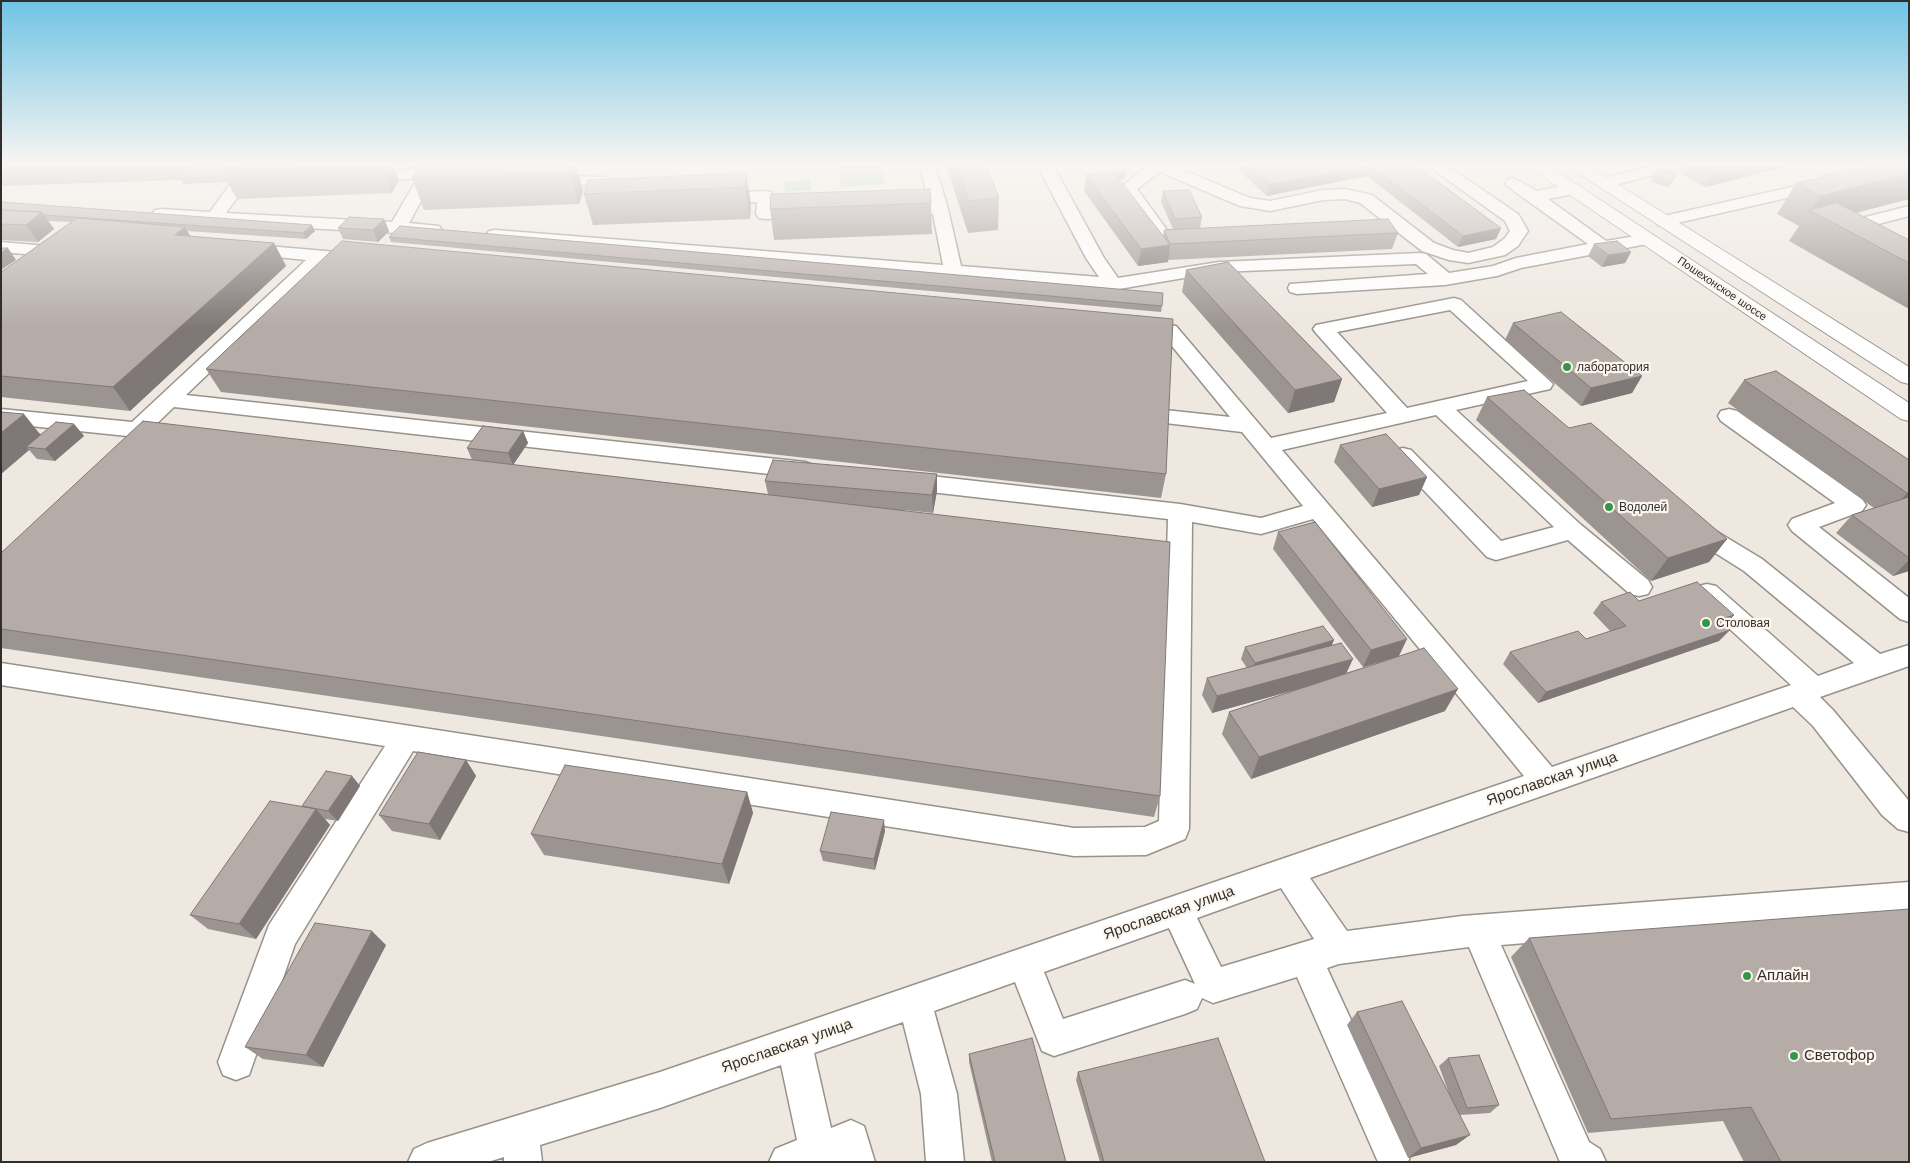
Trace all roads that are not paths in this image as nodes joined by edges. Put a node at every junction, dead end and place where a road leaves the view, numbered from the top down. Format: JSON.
{"nodes":[{"id":1,"x":240,"y":219,"type":"edge"},
{"id":2,"x":402,"y":219,"type":"edge"},
{"id":3,"x":942,"y":219,"type":"edge"},
{"id":4,"x":1074,"y":219,"type":"edge"},
{"id":5,"x":1150,"y":219,"type":"edge"},
{"id":6,"x":1266,"y":219,"type":"edge"},
{"id":7,"x":1392,"y":219,"type":"edge"},
{"id":8,"x":1513,"y":219,"type":"edge"},
{"id":9,"x":1565,"y":219,"type":"edge"},
{"id":10,"x":1617,"y":219,"type":"edge"},
{"id":11,"x":1660,"y":219,"type":"edge"},
{"id":12,"x":1676,"y":219,"type":"edge"},
{"id":13,"x":1878,"y":219,"type":"edge"},
{"id":14,"x":1664,"y":222,"type":"junction"},
{"id":15,"x":1265,"y":223,"type":"edge"},
{"id":16,"x":398,"y":227,"type":"junction"},
{"id":17,"x":447,"y":231,"type":"edge"},
{"id":18,"x":477,"y":233,"type":"edge"},
{"id":19,"x":1189,"y":235,"type":"edge"},
{"id":20,"x":1647,"y":239,"type":"junction"},
{"id":21,"x":1848,"y":241,"type":"edge"},
{"id":22,"x":1,"y":247,"type":"edge"},
{"id":23,"x":222,"y":247,"type":"edge"},
{"id":24,"x":1603,"y":247,"type":"junction"},
{"id":25,"x":321,"y":256,"type":"junction"},
{"id":26,"x":380,"y":261,"type":"edge"},
{"id":27,"x":26,"y":266,"type":"edge"},
{"id":28,"x":953,"y":271,"type":"junction"},
{"id":29,"x":1148,"y":278,"type":"junction"},
{"id":30,"x":1445,"y":279,"type":"junction"},
{"id":31,"x":1113,"y":284,"type":"junction"},
{"id":32,"x":1297,"y":288,"type":"dead end"},
{"id":33,"x":1163,"y":290,"type":"dead end"},
{"id":34,"x":1120,"y":326,"type":"edge"},
{"id":35,"x":1909,"y":377,"type":"edge"},
{"id":36,"x":169,"y":400,"type":"junction"},
{"id":37,"x":1440,"y":407,"type":"junction"},
{"id":38,"x":1909,"y":414,"type":"edge"},
{"id":39,"x":1,"y":416,"type":"edge"},
{"id":40,"x":1402,"y":416,"type":"junction"},
{"id":41,"x":1729,"y":416,"type":"dead end"},
{"id":42,"x":1165,"y":417,"type":"edge"},
{"id":43,"x":1372,"y":423,"type":"junction"},
{"id":44,"x":1250,"y":426,"type":"junction"},
{"id":45,"x":137,"y":430,"type":"junction"},
{"id":46,"x":1266,"y":446,"type":"junction"},
{"id":47,"x":116,"y":451,"type":"edge"},
{"id":48,"x":833,"y":473,"type":"edge"},
{"id":49,"x":882,"y":479,"type":"edge"},
{"id":50,"x":1319,"y":509,"type":"junction"},
{"id":51,"x":1180,"y":512,"type":"junction"},
{"id":52,"x":1692,"y":527,"type":"edge"},
{"id":53,"x":1572,"y":530,"type":"junction"},
{"id":54,"x":1639,"y":587,"type":"dead end"},
{"id":55,"x":1702,"y":588,"type":"edge"},
{"id":56,"x":1909,"y":612,"type":"edge"},
{"id":57,"x":1909,"y":655,"type":"edge"},
{"id":58,"x":1876,"y":666,"type":"junction"},
{"id":59,"x":1,"y":674,"type":"edge"},
{"id":60,"x":1805,"y":691,"type":"junction"},
{"id":61,"x":406,"y":737,"type":"junction"},
{"id":62,"x":1546,"y":781,"type":"junction"},
{"id":63,"x":1909,"y":818,"type":"edge"},
{"id":64,"x":1288,"y":872,"type":"junction"},
{"id":65,"x":1909,"y":897,"type":"edge"},
{"id":66,"x":1177,"y":910,"type":"junction"},
{"id":67,"x":1478,"y":930,"type":"junction"},
{"id":68,"x":1339,"y":948,"type":"junction"},
{"id":69,"x":1306,"y":958,"type":"junction"},
{"id":70,"x":1024,"y":963,"type":"junction"},
{"id":71,"x":1185,"y":997,"type":"dead end"},
{"id":72,"x":914,"y":1001,"type":"junction"},
{"id":73,"x":794,"y":1043,"type":"junction"},
{"id":74,"x":236,"y":1062,"type":"dead end"},
{"id":75,"x":522,"y":1147,"type":"edge"},
{"id":76,"x":1393,"y":1152,"type":"dead end"},
{"id":77,"x":803,"y":1156,"type":"edge"},
{"id":78,"x":427,"y":1162,"type":"edge"},
{"id":79,"x":856,"y":1162,"type":"edge"},
{"id":80,"x":945,"y":1162,"type":"edge"},
{"id":81,"x":1587,"y":1162,"type":"edge"}],
"edges":[{"from":1,"to":16,"type":"street"},
{"from":2,"to":16,"type":"street"},
{"from":3,"to":28,"type":"street"},
{"from":4,"to":31,"type":"street"},
{"from":5,"to":19,"type":"street"},
{"from":6,"to":15,"type":"street"},
{"from":7,"to":8,"type":"street"},
{"from":9,"to":24,"type":"street"},
{"from":10,"to":20,"type":"main road","name":"Пошехонское шоссе"},
{"from":11,"to":14,"type":"main road","name":"Пошехонское шоссе"},
{"from":12,"to":14,"type":"street"},
{"from":13,"to":21,"type":"street"},
{"from":14,"to":35,"type":"main road","name":"Пошехонское шоссе"},
{"from":16,"to":17,"type":"street"},
{"from":18,"to":28,"type":"street"},
{"from":20,"to":24,"type":"street"},
{"from":20,"to":38,"type":"main road","name":"Пошехонское шоссе"},
{"from":22,"to":27,"type":"street"},
{"from":23,"to":25,"type":"street"},
{"from":24,"to":30,"type":"street"},
{"from":25,"to":26,"type":"street"},
{"from":25,"to":36,"type":"street"},
{"from":28,"to":31,"type":"street"},
{"from":29,"to":30,"type":"street"},
{"from":29,"to":31,"type":"street"},
{"from":29,"to":33,"type":"street"},
{"from":30,"to":32,"type":"street"},
{"from":34,"to":44,"type":"street"},
{"from":36,"to":45,"type":"street"},
{"from":36,"to":48,"type":"street"},
{"from":37,"to":40,"type":"street"},
{"from":37,"to":40,"type":"street"},
{"from":37,"to":53,"type":"street"},
{"from":39,"to":45,"type":"street"},
{"from":40,"to":43,"type":"street"},
{"from":41,"to":56,"type":"street"},
{"from":42,"to":44,"type":"street"},
{"from":43,"to":46,"type":"street"},
{"from":43,"to":53,"type":"street"},
{"from":44,"to":46,"type":"street"},
{"from":45,"to":47,"type":"street"},
{"from":46,"to":50,"type":"street"},
{"from":49,"to":51,"type":"street"},
{"from":50,"to":51,"type":"street"},
{"from":50,"to":62,"type":"street"},
{"from":51,"to":61,"type":"street"},
{"from":52,"to":58,"type":"street"},
{"from":53,"to":54,"type":"street"},
{"from":55,"to":60,"type":"street"},
{"from":57,"to":58,"type":"street","name":"Ярославская улица"},
{"from":58,"to":60,"type":"street","name":"Ярославская улица"},
{"from":59,"to":61,"type":"street"},
{"from":60,"to":62,"type":"street","name":"Ярославская улица"},
{"from":60,"to":63,"type":"street"},
{"from":61,"to":74,"type":"street"},
{"from":62,"to":64,"type":"street","name":"Ярославская улица"},
{"from":64,"to":66,"type":"street","name":"Ярославская улица"},
{"from":64,"to":68,"type":"street"},
{"from":65,"to":67,"type":"street"},
{"from":66,"to":69,"type":"street"},
{"from":66,"to":70,"type":"street","name":"Ярославская улица"},
{"from":67,"to":68,"type":"street"},
{"from":67,"to":81,"type":"street"},
{"from":68,"to":69,"type":"street"},
{"from":69,"to":76,"type":"street"},
{"from":70,"to":71,"type":"street"},
{"from":70,"to":72,"type":"street","name":"Ярославская улица"},
{"from":72,"to":73,"type":"street","name":"Ярославская улица"},
{"from":72,"to":80,"type":"street"},
{"from":73,"to":75,"type":"street","name":"Ярославская улица"},
{"from":73,"to":77,"type":"street"},
{"from":75,"to":78,"type":"street","name":"Ярославская улица"},
{"from":77,"to":79,"type":"street"}]}
